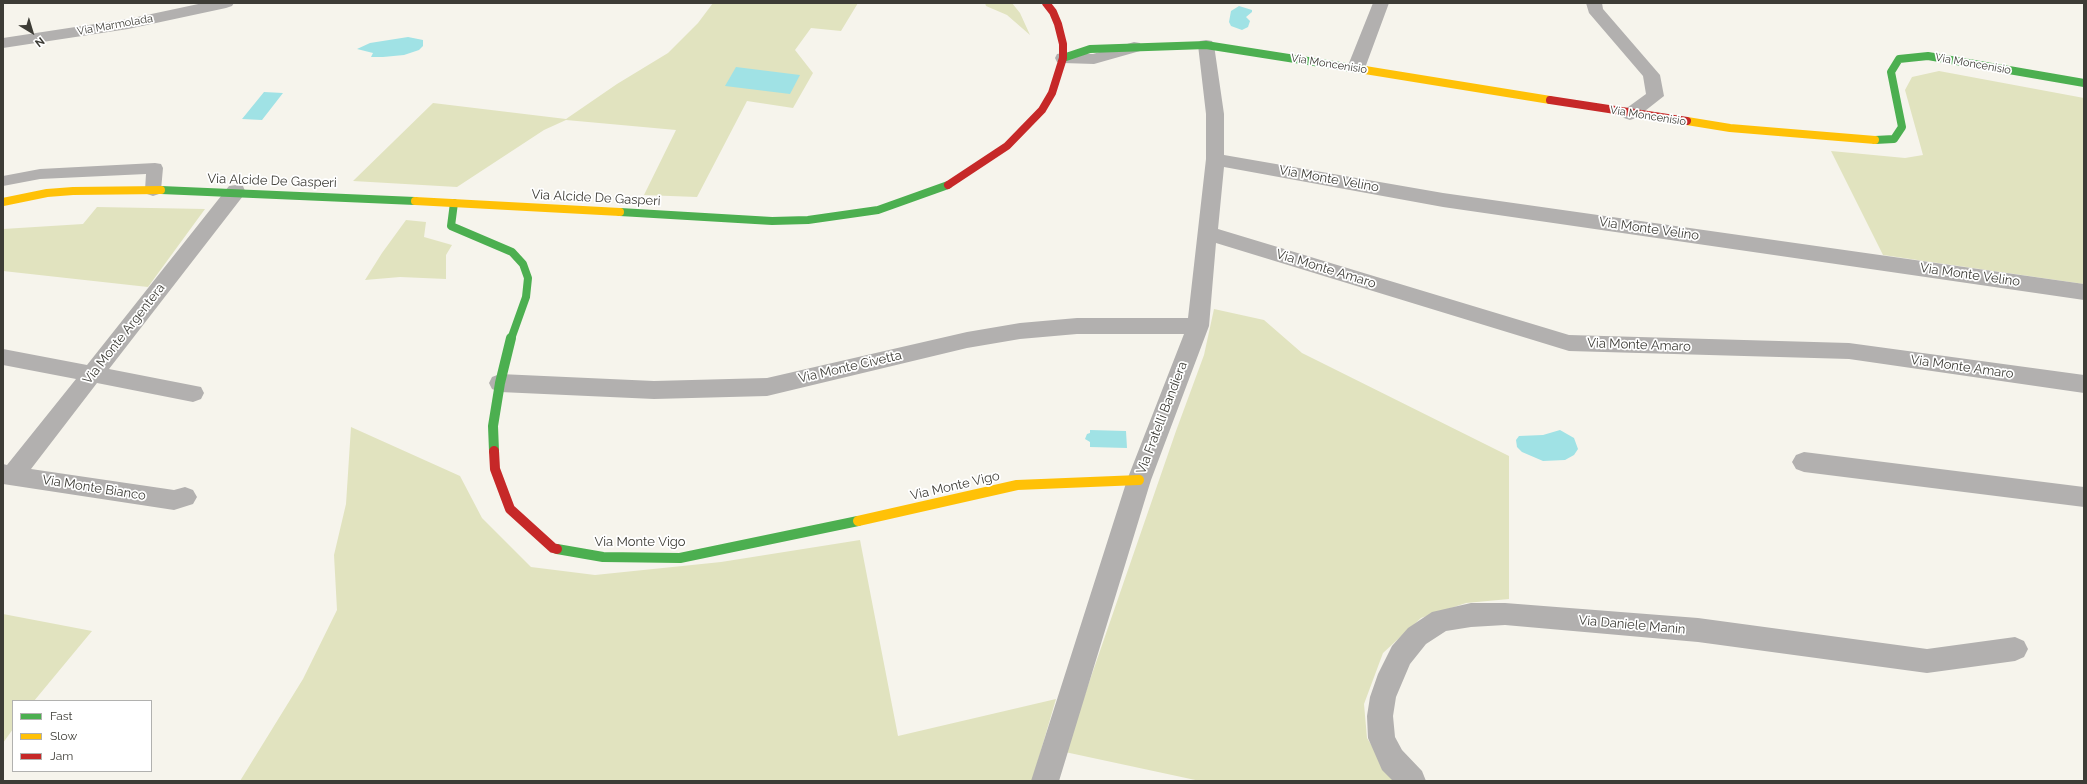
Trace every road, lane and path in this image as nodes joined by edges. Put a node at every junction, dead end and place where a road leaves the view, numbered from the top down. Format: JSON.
{"nodes":[{"id":1,"x":226,"y":3,"type":"edge"},
{"id":2,"x":1046,"y":3,"type":"edge"},
{"id":3,"x":1381,"y":3,"type":"edge"},
{"id":4,"x":1594,"y":3,"type":"edge"},
{"id":5,"x":3,"y":43,"type":"edge"},
{"id":6,"x":1206,"y":44,"type":"junction"},
{"id":7,"x":1134,"y":47,"type":"joint"},
{"id":8,"x":1063,"y":58,"type":"junction"},
{"id":9,"x":1356,"y":68,"type":"junction"},
{"id":10,"x":2084,"y":83,"type":"edge"},
{"id":11,"x":1630,"y":114,"type":"junction"},
{"id":12,"x":1215,"y":159,"type":"junction"},
{"id":13,"x":3,"y":181,"type":"edge"},
{"id":14,"x":153,"y":190,"type":"junction"},
{"id":15,"x":236,"y":191,"type":"junction"},
{"id":16,"x":3,"y":202,"type":"edge"},
{"id":17,"x":454,"y":203,"type":"junction"},
{"id":18,"x":1208,"y":233,"type":"junction"},
{"id":19,"x":2084,"y":292,"type":"edge"},
{"id":20,"x":1198,"y":326,"type":"junction"},
{"id":21,"x":3,"y":357,"type":"edge"},
{"id":22,"x":92,"y":375,"type":"junction"},
{"id":23,"x":500,"y":383,"type":"junction"},
{"id":24,"x":2084,"y":384,"type":"edge"},
{"id":25,"x":193,"y":393,"type":"dead end"},
{"id":26,"x":1804,"y":462,"type":"dead end"},
{"id":27,"x":8,"y":475,"type":"edge"},
{"id":28,"x":1139,"y":480,"type":"junction"},
{"id":29,"x":185,"y":497,"type":"dead end"},
{"id":30,"x":2084,"y":497,"type":"edge"},
{"id":31,"x":2015,"y":648,"type":"dead end"},
{"id":32,"x":1044,"y":781,"type":"edge"},
{"id":33,"x":1412,"y":781,"type":"edge"}],
"edges":[{"from":1,"to":5,"type":"street","name":"Via Marmolada"},
{"from":2,"to":8,"type":"street","name":"Via Alcide De Gasperi"},
{"from":3,"to":9,"type":"street"},
{"from":4,"to":11,"type":"street"},
{"from":6,"to":7,"type":"street","name":"Via Moncenisio"},
{"from":6,"to":9,"type":"street","name":"Via Moncenisio"},
{"from":6,"to":12,"type":"street","name":"Via Fratelli Bandiera"},
{"from":7,"to":8,"type":"street","name":"Via Moncenisio"},
{"from":8,"to":17,"type":"street","name":"Via Alcide De Gasperi"},
{"from":9,"to":11,"type":"street","name":"Via Moncenisio"},
{"from":10,"to":11,"type":"street","name":"Via Moncenisio"},
{"from":12,"to":18,"type":"street","name":"Via Fratelli Bandiera"},
{"from":12,"to":19,"type":"street","name":"Via Monte Velino"},
{"from":13,"to":14,"type":"lane"},
{"from":14,"to":15,"type":"street","name":"Via Alcide De Gasperi"},
{"from":14,"to":16,"type":"street","name":"Via Alcide De Gasperi"},
{"from":15,"to":17,"type":"street","name":"Via Alcide De Gasperi"},
{"from":15,"to":22,"type":"street","name":"Via Monte Argentera"},
{"from":17,"to":23,"type":"street","name":"Via Monte Vigo"},
{"from":18,"to":20,"type":"street","name":"Via Fratelli Bandiera"},
{"from":18,"to":24,"type":"street","name":"Via Monte Amaro"},
{"from":20,"to":23,"type":"street","name":"Via Monte Civetta"},
{"from":20,"to":28,"type":"street","name":"Via Fratelli Bandiera"},
{"from":21,"to":22,"type":"street"},
{"from":22,"to":25,"type":"street"},
{"from":22,"to":27,"type":"street","name":"Via Monte Argentera"},
{"from":23,"to":28,"type":"street","name":"Via Monte Vigo"},
{"from":26,"to":30,"type":"street"},
{"from":27,"to":29,"type":"street","name":"Via Monte Bianco"},
{"from":28,"to":32,"type":"street","name":"Via Fratelli Bandiera"},
{"from":31,"to":33,"type":"street","name":"Via Daniele Manin"}]}
